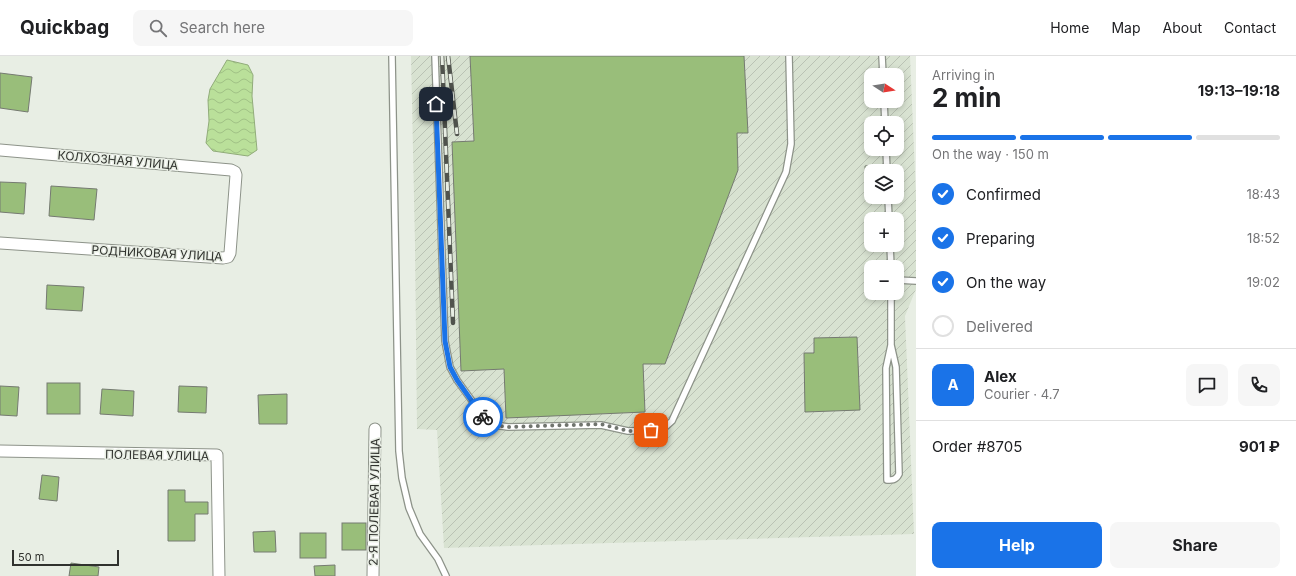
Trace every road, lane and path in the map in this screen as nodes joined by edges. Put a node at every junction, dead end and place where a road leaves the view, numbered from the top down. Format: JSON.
{"nodes":[{"id":1,"x":392,"y":56,"type":"edge"},
{"id":2,"x":434,"y":56,"type":"edge"},
{"id":3,"x":789,"y":56,"type":"edge"},
{"id":4,"x":882,"y":56,"type":"edge"},
{"id":5,"x":883,"y":68,"type":"edge"},
{"id":6,"x":0,"y":150,"type":"edge"},
{"id":7,"x":235,"y":172,"type":"joint"},
{"id":8,"x":0,"y":243,"type":"edge"},
{"id":9,"x":904,"y":280,"type":"edge"},
{"id":10,"x":916,"y":281,"type":"edge"},
{"id":11,"x":891,"y":300,"type":"edge"},
{"id":12,"x":891,"y":345,"type":"junction"},
{"id":13,"x":375,"y":429,"type":"dead end"},
{"id":14,"x":0,"y":451,"type":"edge"},
{"id":15,"x":219,"y":576,"type":"edge"},
{"id":16,"x":373,"y":576,"type":"edge"},
{"id":17,"x":446,"y":576,"type":"edge"}],
"edges":[{"from":1,"to":17,"type":"lane"},
{"from":2,"to":3,"type":"lane"},
{"from":4,"to":5,"type":"lane"},
{"from":6,"to":7,"type":"street","name":"КОЛХОЗНАЯ УЛИЦА"},
{"from":7,"to":8,"type":"street","name":"РОДНИКОВАЯ УЛИЦА"},
{"from":9,"to":10,"type":"lane"},
{"from":11,"to":12,"type":"lane"},
{"from":12,"to":12,"type":"lane"},
{"from":13,"to":16,"type":"street","name":"2-Я ПОЛЕВАЯ УЛИЦА"},
{"from":14,"to":15,"type":"street","name":"ПОЛЕВАЯ УЛИЦА"}]}
